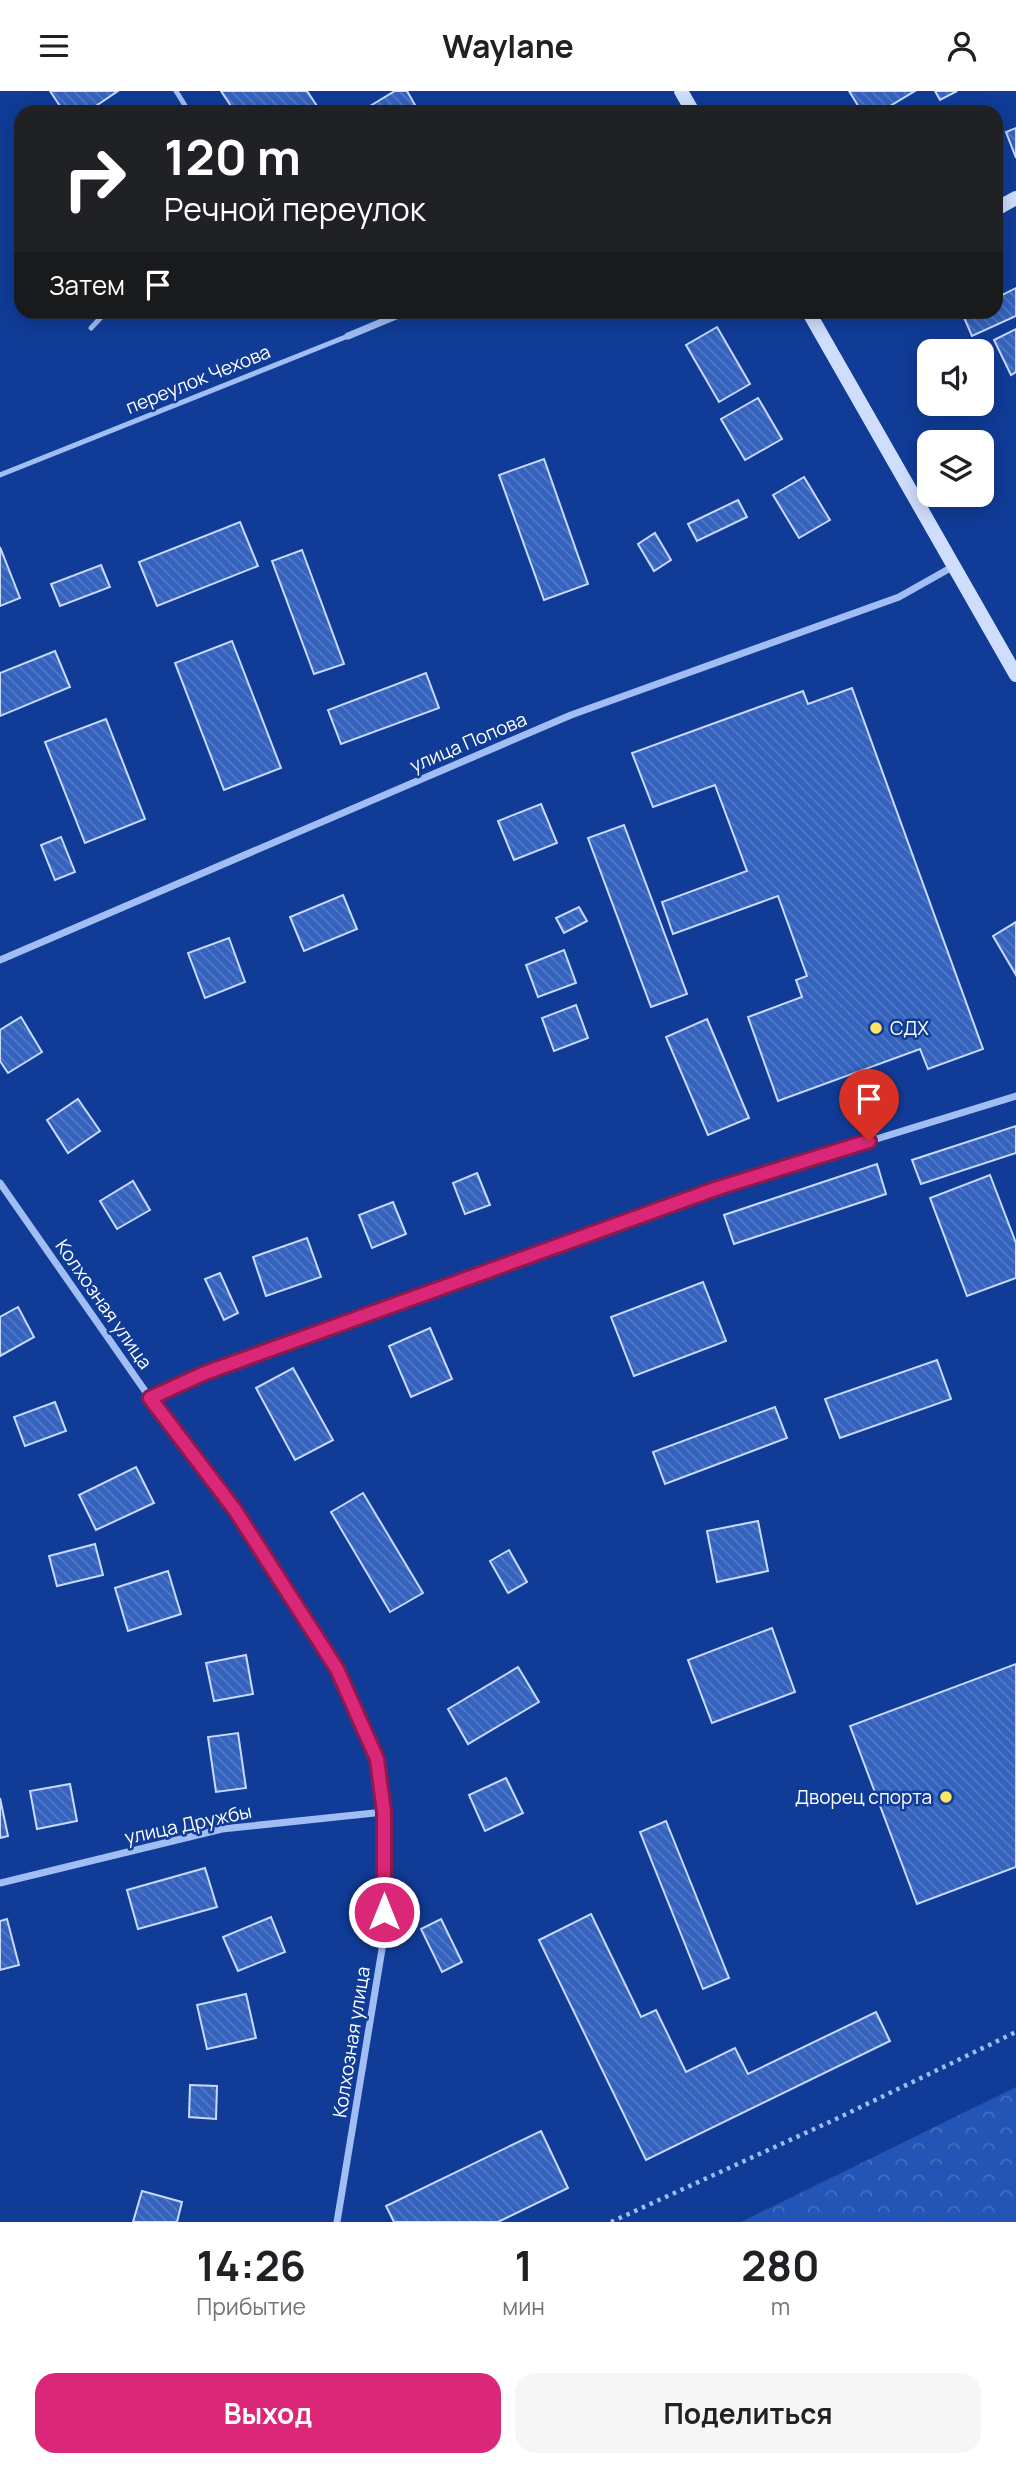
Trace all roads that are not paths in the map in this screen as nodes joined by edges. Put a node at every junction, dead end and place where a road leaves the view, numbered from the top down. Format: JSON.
{"nodes":[{"id":1,"x":99,"y":319,"type":"edge"},
{"id":2,"x":389,"y":319,"type":"edge"},
{"id":3,"x":813,"y":319,"type":"edge"},
{"id":4,"x":91,"y":328,"type":"dead end"},
{"id":5,"x":348,"y":336,"type":"joint"},
{"id":6,"x":0,"y":475,"type":"edge"},
{"id":7,"x":954,"y":566,"type":"junction"},
{"id":8,"x":1016,"y":675,"type":"edge"},
{"id":9,"x":0,"y":960,"type":"edge"},
{"id":10,"x":1016,"y":1096,"type":"edge"},
{"id":11,"x":0,"y":1183,"type":"edge"},
{"id":12,"x":150,"y":1398,"type":"junction"},
{"id":13,"x":384,"y":1812,"type":"junction"},
{"id":14,"x":0,"y":1883,"type":"edge"},
{"id":15,"x":337,"y":2222,"type":"edge"}],
"edges":[{"from":1,"to":4,"type":"lane"},
{"from":2,"to":5,"type":"street","name":"переулок Чехова"},
{"from":3,"to":7,"type":"main road"},
{"from":5,"to":6,"type":"lane","name":"переулок Чехова"},
{"from":7,"to":8,"type":"main road"},
{"from":7,"to":9,"type":"street","name":"улица Попова"},
{"from":10,"to":12,"type":"street"},
{"from":11,"to":12,"type":"street","name":"Колхозная улица"},
{"from":12,"to":13,"type":"street","name":"Колхозная улица"},
{"from":13,"to":14,"type":"street","name":"улица Дружбы"},
{"from":13,"to":15,"type":"street","name":"Колхозная улица"}]}
